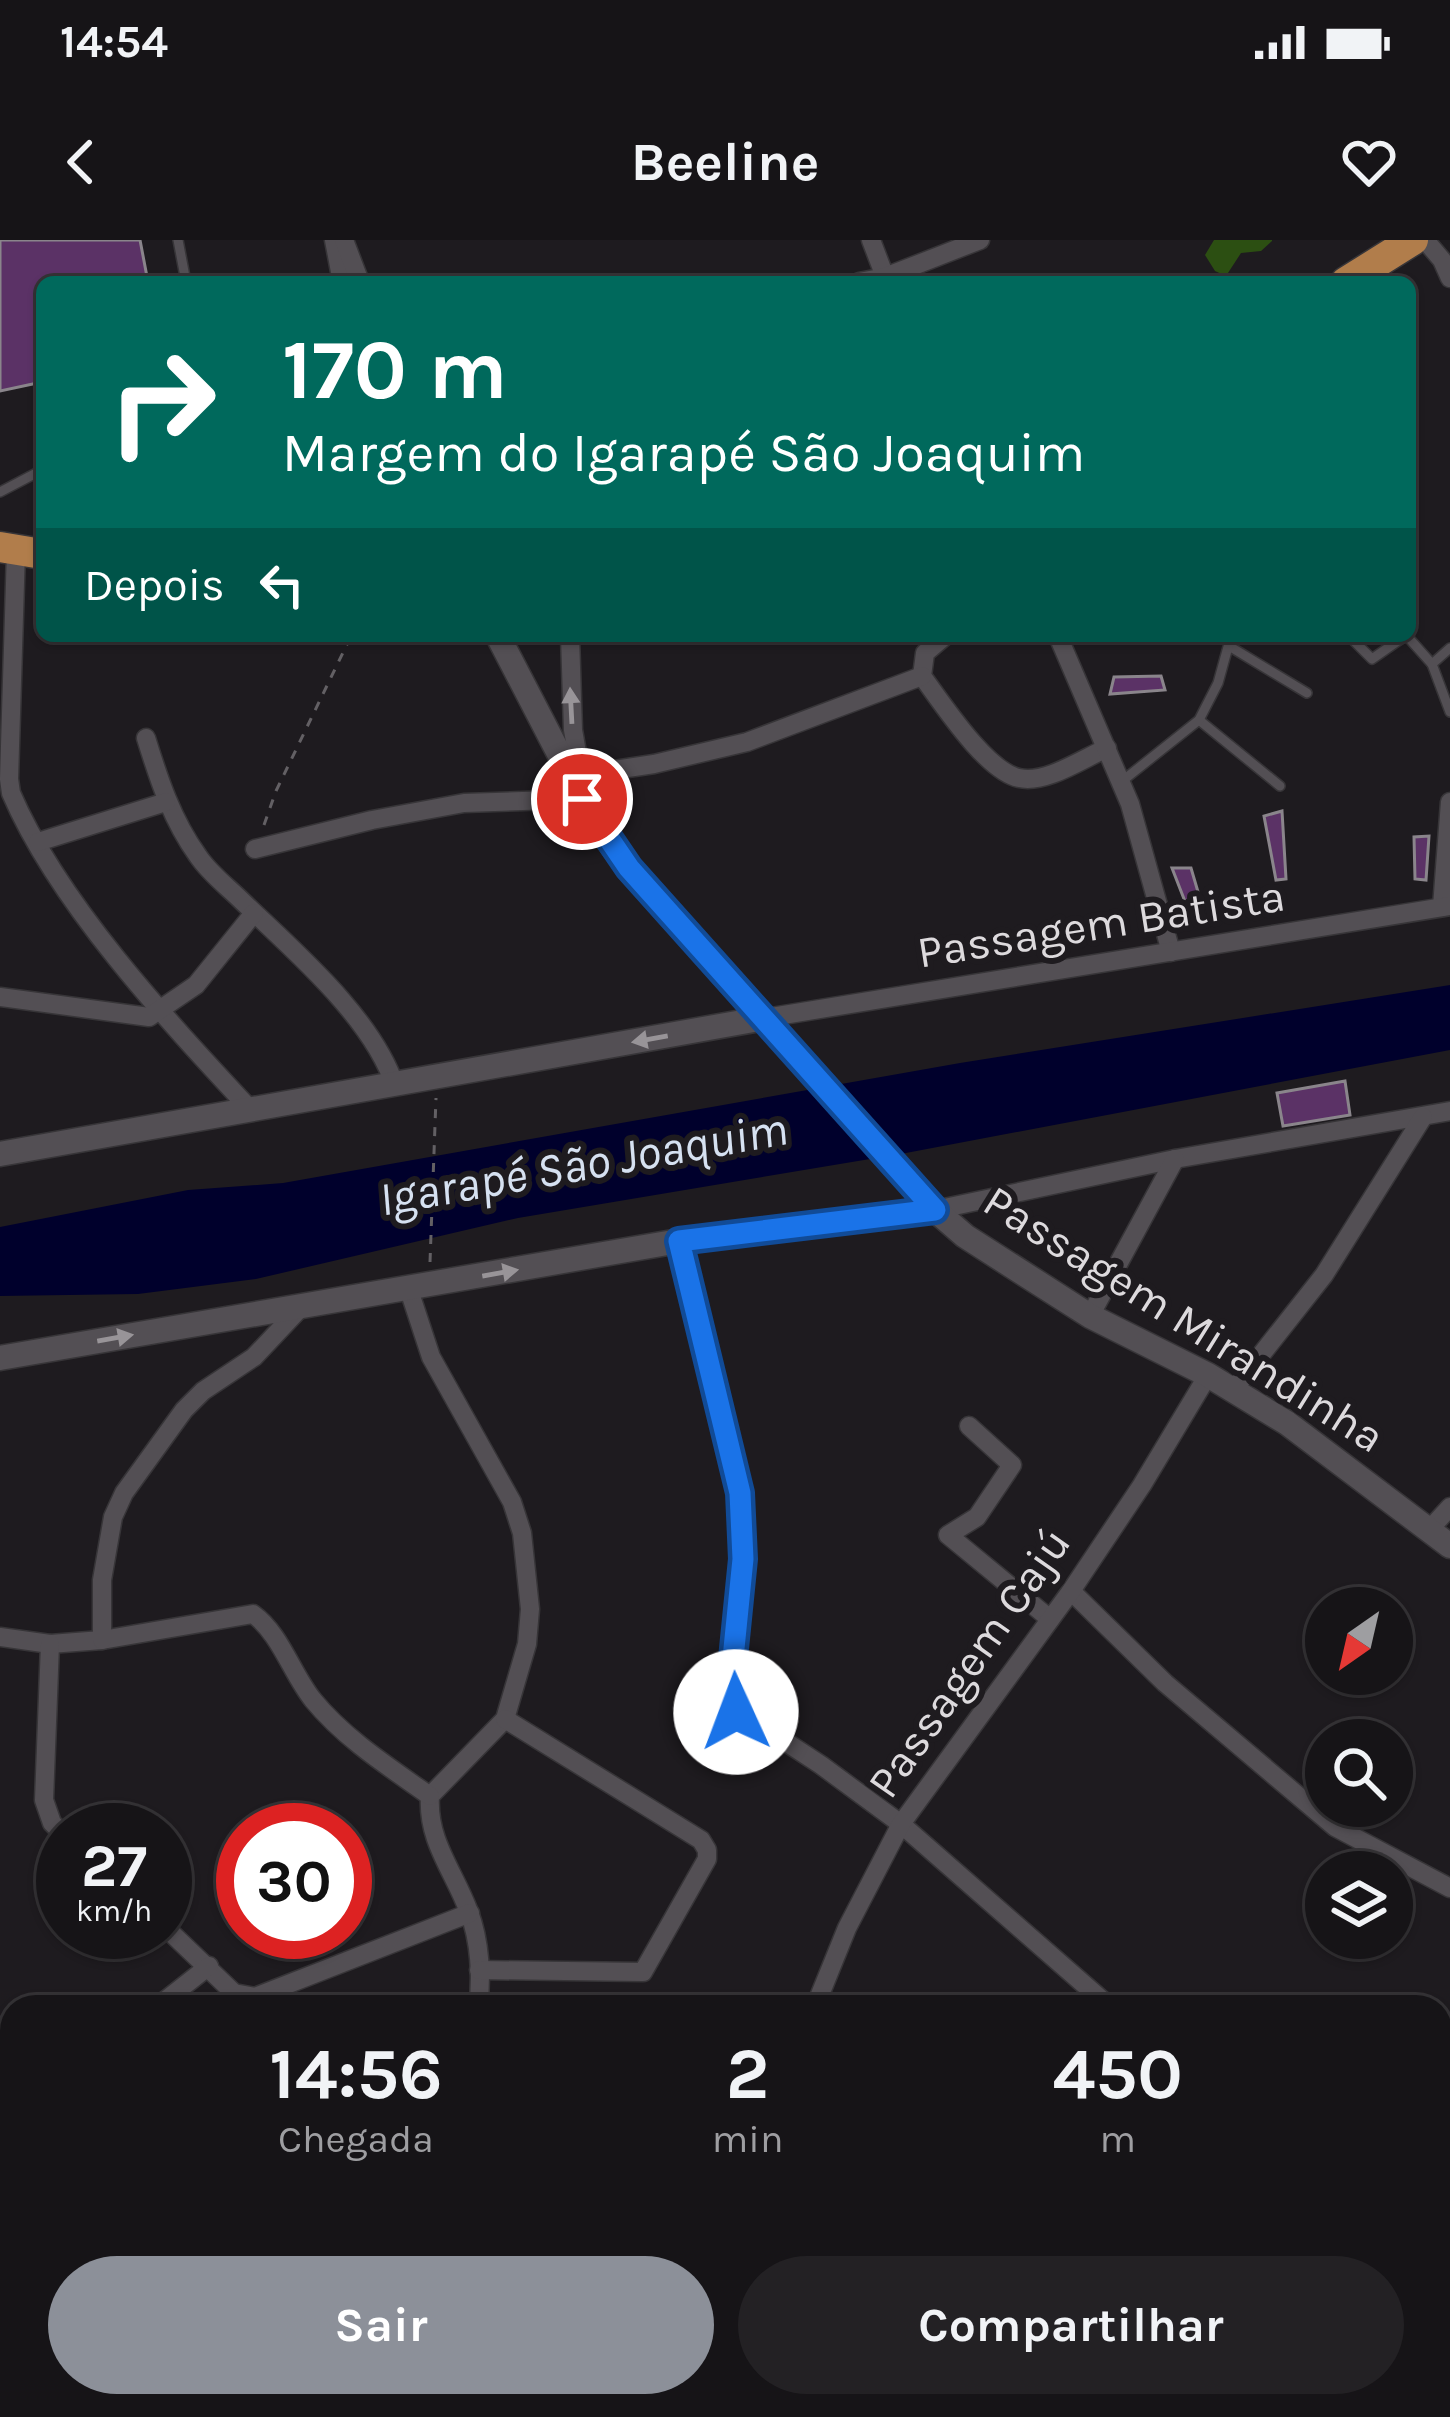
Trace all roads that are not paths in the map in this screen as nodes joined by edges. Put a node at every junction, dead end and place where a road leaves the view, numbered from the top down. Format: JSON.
{"nodes":[{"id":1,"x":178,"y":240,"type":"edge"},
{"id":2,"x":334,"y":240,"type":"edge"},
{"id":3,"x":344,"y":240,"type":"edge"},
{"id":4,"x":871,"y":240,"type":"edge"},
{"id":5,"x":980,"y":240,"type":"edge"},
{"id":6,"x":1413,"y":240,"type":"edge"},
{"id":7,"x":1425,"y":240,"type":"edge"},
{"id":8,"x":1444,"y":259,"type":"edge"},
{"id":9,"x":184,"y":276,"type":"edge"},
{"id":10,"x":341,"y":276,"type":"edge"},
{"id":11,"x":358,"y":276,"type":"edge"},
{"id":12,"x":885,"y":276,"type":"edge"},
{"id":13,"x":893,"y":276,"type":"edge"},
{"id":14,"x":1356,"y":276,"type":"edge"},
{"id":15,"x":36,"y":473,"type":"edge"},
{"id":16,"x":0,"y":492,"type":"edge"},
{"id":17,"x":19,"y":550,"type":"edge"},
{"id":18,"x":501,"y":642,"type":"edge"},
{"id":19,"x":570,"y":642,"type":"edge"},
{"id":20,"x":938,"y":642,"type":"edge"},
{"id":21,"x":1061,"y":642,"type":"edge"},
{"id":22,"x":1230,"y":642,"type":"edge"},
{"id":23,"x":1231,"y":642,"type":"edge"},
{"id":24,"x":1355,"y":642,"type":"edge"},
{"id":25,"x":1397,"y":642,"type":"edge"},
{"id":26,"x":1412,"y":642,"type":"edge"},
{"id":27,"x":1450,"y":648,"type":"edge"},
{"id":28,"x":1432,"y":664,"type":"junction"},
{"id":29,"x":922,"y":676,"type":"junction"},
{"id":30,"x":1307,"y":693,"type":"dead end"},
{"id":31,"x":1450,"y":712,"type":"edge"},
{"id":32,"x":1199,"y":720,"type":"junction"},
{"id":33,"x":146,"y":738,"type":"dead end"},
{"id":34,"x":1107,"y":748,"type":"junction"},
{"id":35,"x":1121,"y":782,"type":"junction"},
{"id":36,"x":1280,"y":786,"type":"dead end"},
{"id":37,"x":582,"y":787,"type":"junction"},
{"id":38,"x":166,"y":802,"type":"junction"},
{"id":39,"x":1450,"y":802,"type":"edge"},
{"id":40,"x":38,"y":842,"type":"junction"},
{"id":41,"x":255,"y":849,"type":"road end"},
{"id":42,"x":1446,"y":906,"type":"edge"},
{"id":43,"x":254,"y":913,"type":"junction"},
{"id":44,"x":1171,"y":952,"type":"junction"},
{"id":45,"x":0,"y":997,"type":"edge"},
{"id":46,"x":161,"y":1012,"type":"junction"},
{"id":47,"x":765,"y":1018,"type":"junction"},
{"id":48,"x":395,"y":1086,"type":"junction"},
{"id":49,"x":248,"y":1107,"type":"junction"},
{"id":50,"x":1450,"y":1112,"type":"edge"},
{"id":51,"x":1423,"y":1117,"type":"junction"},
{"id":52,"x":0,"y":1154,"type":"edge"},
{"id":53,"x":1174,"y":1159,"type":"junction"},
{"id":54,"x":929,"y":1204,"type":"junction"},
{"id":55,"x":679,"y":1241,"type":"junction"},
{"id":56,"x":409,"y":1290,"type":"junction"},
{"id":57,"x":303,"y":1305,"type":"junction"},
{"id":58,"x":1090,"y":1316,"type":"junction"},
{"id":59,"x":0,"y":1358,"type":"edge"},
{"id":60,"x":1208,"y":1375,"type":"junction"},
{"id":61,"x":1234,"y":1389,"type":"junction"},
{"id":62,"x":969,"y":1426,"type":"dead end"},
{"id":63,"x":1450,"y":1508,"type":"edge"},
{"id":64,"x":1429,"y":1530,"type":"junction"},
{"id":65,"x":1450,"y":1546,"type":"edge"},
{"id":66,"x":1071,"y":1591,"type":"junction"},
{"id":67,"x":1050,"y":1619,"type":"junction"},
{"id":68,"x":0,"y":1637,"type":"edge"},
{"id":69,"x":102,"y":1640,"type":"junction"},
{"id":70,"x":50,"y":1644,"type":"junction"},
{"id":71,"x":505,"y":1719,"type":"junction"},
{"id":72,"x":430,"y":1796,"type":"junction"},
{"id":73,"x":45,"y":1803,"type":"edge"},
{"id":74,"x":901,"y":1824,"type":"junction"},
{"id":75,"x":1450,"y":1888,"type":"edge"},
{"id":76,"x":470,"y":1912,"type":"junction"},
{"id":77,"x":192,"y":1951,"type":"edge"},
{"id":78,"x":209,"y":1966,"type":"junction"},
{"id":79,"x":479,"y":1970,"type":"junction"},
{"id":80,"x":172,"y":1995,"type":"edge"},
{"id":81,"x":244,"y":1995,"type":"edge"},
{"id":82,"x":260,"y":1995,"type":"edge"},
{"id":83,"x":478,"y":1995,"type":"edge"},
{"id":84,"x":820,"y":1995,"type":"edge"},
{"id":85,"x":1096,"y":1995,"type":"edge"}],
"edges":[{"from":1,"to":9,"type":"lane"},
{"from":2,"to":10,"type":"street"},
{"from":3,"to":11,"type":"street"},
{"from":4,"to":12,"type":"street"},
{"from":5,"to":13,"type":"street"},
{"from":6,"to":14,"type":"main road"},
{"from":7,"to":8,"type":"street"},
{"from":15,"to":16,"type":"lane"},
{"from":17,"to":40,"type":"street"},
{"from":18,"to":37,"type":"street","name":"Passagem Mirandinha"},
{"from":37,"to":19,"type":"street","one_way":true},
{"from":20,"to":29,"type":"street"},
{"from":21,"to":34,"type":"street"},
{"from":22,"to":32,"type":"lane"},
{"from":23,"to":30,"type":"lane"},
{"from":24,"to":25,"type":"lane"},
{"from":26,"to":28,"type":"lane"},
{"from":27,"to":28,"type":"lane"},
{"from":28,"to":31,"type":"lane"},
{"from":29,"to":34,"type":"street"},
{"from":29,"to":37,"type":"street"},
{"from":32,"to":35,"type":"lane"},
{"from":32,"to":36,"type":"lane"},
{"from":33,"to":38,"type":"street"},
{"from":34,"to":35,"type":"street"},
{"from":35,"to":44,"type":"street"},
{"from":37,"to":41,"type":"street"},
{"from":37,"to":47,"type":"street","name":"Passagem Mirandinha"},
{"from":38,"to":40,"type":"street"},
{"from":38,"to":43,"type":"street"},
{"from":39,"to":42,"type":"street"},
{"from":40,"to":46,"type":"street"},
{"from":42,"to":44,"type":"street","name":"Passagem Batista"},
{"from":43,"to":46,"type":"street"},
{"from":43,"to":48,"type":"street"},
{"from":44,"to":47,"type":"street","name":"Passagem Batista"},
{"from":45,"to":46,"type":"street"},
{"from":46,"to":49,"type":"street"},
{"from":47,"to":48,"type":"street","one_way":true},
{"from":47,"to":54,"type":"street","name":"Passagem Mirandinha"},
{"from":48,"to":49,"type":"street"},
{"from":49,"to":52,"type":"street"},
{"from":50,"to":51,"type":"street"},
{"from":51,"to":53,"type":"street"},
{"from":51,"to":61,"type":"street"},
{"from":53,"to":54,"type":"street"},
{"from":53,"to":58,"type":"street"},
{"from":54,"to":55,"type":"street"},
{"from":54,"to":58,"type":"street","name":"Passagem Mirandinha"},
{"from":56,"to":55,"type":"street","one_way":true},
{"from":55,"to":74,"type":"street"},
{"from":56,"to":57,"type":"street"},
{"from":56,"to":71,"type":"street"},
{"from":59,"to":57,"type":"street","one_way":true},
{"from":57,"to":69,"type":"street"},
{"from":58,"to":60,"type":"street","name":"Passagem Mirandinha"},
{"from":60,"to":61,"type":"street","name":"Passagem Mirandinha"},
{"from":60,"to":66,"type":"street","name":"Passagem Cajú"},
{"from":61,"to":64,"type":"street","name":"Passagem Mirandinha"},
{"from":62,"to":67,"type":"street"},
{"from":63,"to":64,"type":"street"},
{"from":64,"to":65,"type":"street","name":"Passagem Mirandinha"},
{"from":66,"to":67,"type":"street","name":"Passagem Cajú"},
{"from":66,"to":75,"type":"street"},
{"from":67,"to":74,"type":"street","name":"Passagem Cajú"},
{"from":68,"to":70,"type":"street"},
{"from":69,"to":70,"type":"street"},
{"from":69,"to":72,"type":"street"},
{"from":70,"to":73,"type":"street"},
{"from":71,"to":72,"type":"street"},
{"from":71,"to":79,"type":"street"},
{"from":72,"to":76,"type":"street"},
{"from":74,"to":84,"type":"street","name":"Passagem Cajú"},
{"from":74,"to":85,"type":"street"},
{"from":76,"to":79,"type":"street"},
{"from":76,"to":82,"type":"street"},
{"from":77,"to":78,"type":"street"},
{"from":78,"to":80,"type":"street"},
{"from":78,"to":81,"type":"street"},
{"from":79,"to":83,"type":"street"}]}
